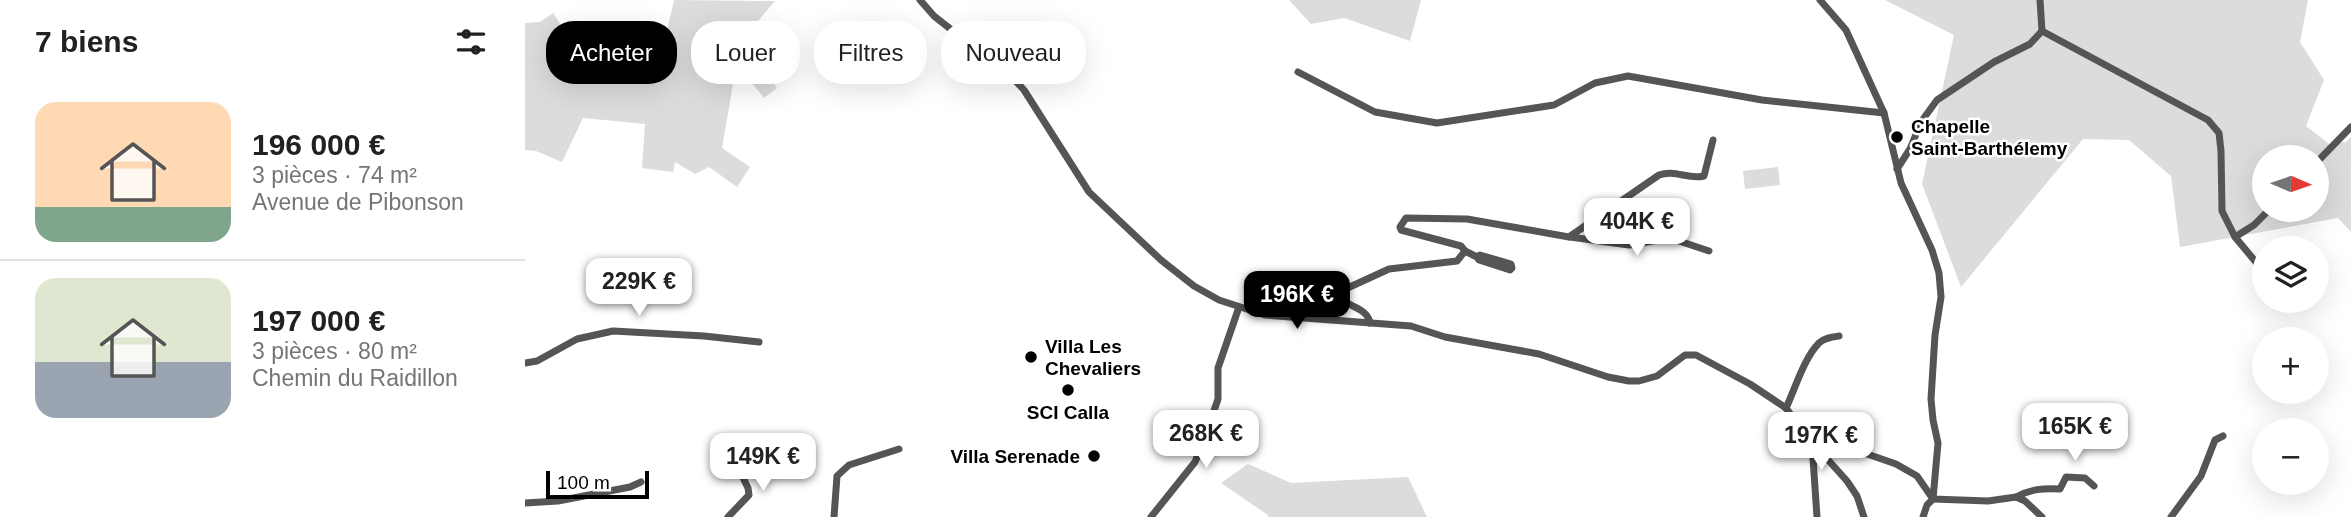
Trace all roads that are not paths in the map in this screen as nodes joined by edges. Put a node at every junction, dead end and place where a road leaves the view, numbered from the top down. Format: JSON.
{"nodes":[{"id":1,"x":921,"y":0,"type":"edge"},
{"id":2,"x":1820,"y":0,"type":"edge"},
{"id":3,"x":2040,"y":0,"type":"edge"},
{"id":4,"x":2042,"y":31,"type":"junction"},
{"id":5,"x":1298,"y":72,"type":"dead end"},
{"id":6,"x":1884,"y":113,"type":"junction"},
{"id":7,"x":2351,"y":127,"type":"edge"},
{"id":8,"x":1713,"y":140,"type":"dead end"},
{"id":9,"x":2329,"y":150,"type":"edge"},
{"id":10,"x":1897,"y":169,"type":"junction"},
{"id":11,"x":2257,"y":222,"type":"edge"},
{"id":12,"x":1569,"y":237,"type":"junction"},
{"id":13,"x":2235,"y":237,"type":"junction"},
{"id":14,"x":1465,"y":251,"type":"junction"},
{"id":15,"x":1709,"y":251,"type":"dead end"},
{"id":16,"x":1477,"y":257,"type":"dead end"},
{"id":17,"x":2252,"y":257,"type":"edge"},
{"id":18,"x":1239,"y":307,"type":"junction"},
{"id":19,"x":1370,"y":323,"type":"junction"},
{"id":20,"x":1839,"y":336,"type":"dead end"},
{"id":21,"x":759,"y":342,"type":"dead end"},
{"id":22,"x":525,"y":363,"type":"edge"},
{"id":23,"x":1786,"y":408,"type":"junction"},
{"id":24,"x":1796,"y":420,"type":"junction"},
{"id":25,"x":2223,"y":436,"type":"dead end"},
{"id":26,"x":899,"y":449,"type":"dead end"},
{"id":27,"x":1818,"y":449,"type":"junction"},
{"id":28,"x":734,"y":459,"type":"dead end"},
{"id":29,"x":641,"y":482,"type":"dead end"},
{"id":30,"x":2094,"y":486,"type":"dead end"},
{"id":31,"x":2016,"y":497,"type":"junction"},
{"id":32,"x":1933,"y":499,"type":"junction"},
{"id":33,"x":525,"y":503,"type":"edge"},
{"id":34,"x":728,"y":517,"type":"edge"},
{"id":35,"x":834,"y":517,"type":"edge"},
{"id":36,"x":1151,"y":517,"type":"edge"},
{"id":37,"x":1817,"y":517,"type":"edge"},
{"id":38,"x":1864,"y":517,"type":"edge"},
{"id":39,"x":1923,"y":517,"type":"edge"},
{"id":40,"x":2042,"y":517,"type":"edge"},
{"id":41,"x":2171,"y":517,"type":"edge"}],
"edges":[{"from":1,"to":18,"type":"street"},
{"from":2,"to":6,"type":"street"},
{"from":3,"to":4,"type":"street"},
{"from":4,"to":10,"type":"street"},
{"from":4,"to":13,"type":"street"},
{"from":5,"to":6,"type":"street"},
{"from":6,"to":10,"type":"street"},
{"from":7,"to":9,"type":"street"},
{"from":8,"to":12,"type":"street"},
{"from":10,"to":32,"type":"street"},
{"from":11,"to":13,"type":"street"},
{"from":12,"to":14,"type":"street"},
{"from":12,"to":15,"type":"street"},
{"from":13,"to":17,"type":"street"},
{"from":14,"to":16,"type":"street"},
{"from":14,"to":19,"type":"street"},
{"from":18,"to":19,"type":"street"},
{"from":18,"to":36,"type":"street"},
{"from":19,"to":23,"type":"street"},
{"from":20,"to":23,"type":"street"},
{"from":21,"to":22,"type":"street"},
{"from":23,"to":24,"type":"street"},
{"from":24,"to":27,"type":"street"},
{"from":24,"to":32,"type":"street"},
{"from":25,"to":41,"type":"street"},
{"from":26,"to":35,"type":"street"},
{"from":27,"to":37,"type":"street"},
{"from":27,"to":38,"type":"street"},
{"from":28,"to":34,"type":"street"},
{"from":29,"to":33,"type":"street"},
{"from":30,"to":31,"type":"street"},
{"from":31,"to":32,"type":"street"},
{"from":31,"to":40,"type":"street"},
{"from":32,"to":39,"type":"street"}]}
